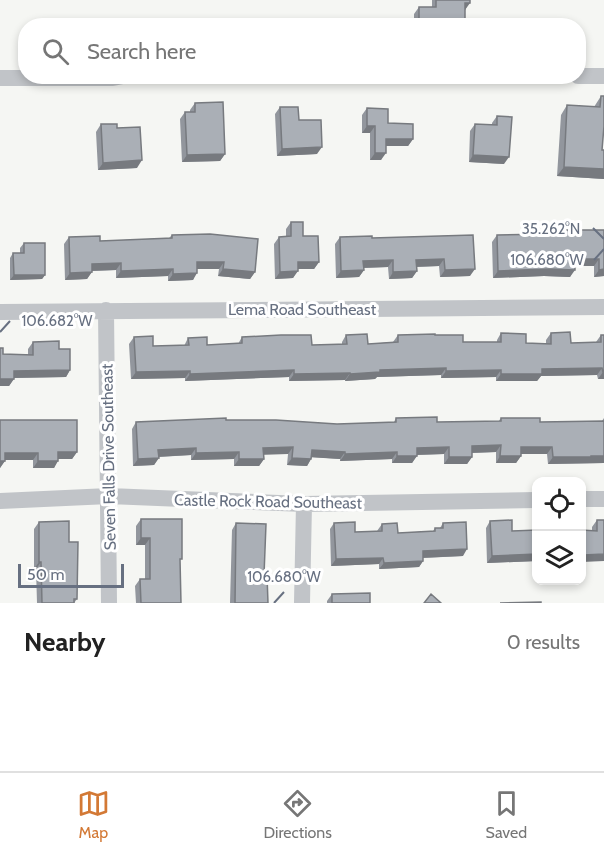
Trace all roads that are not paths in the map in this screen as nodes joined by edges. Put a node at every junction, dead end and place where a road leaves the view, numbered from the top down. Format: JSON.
{"nodes":[{"id":1,"x":586,"y":76,"type":"edge"},
{"id":2,"x":604,"y":76,"type":"edge"},
{"id":3,"x":0,"y":78,"type":"edge"},
{"id":4,"x":18,"y":78,"type":"edge"},
{"id":5,"x":604,"y":307,"type":"edge"},
{"id":6,"x":106,"y":310,"type":"junction"},
{"id":7,"x":0,"y":312,"type":"edge"},
{"id":8,"x":109,"y":496,"type":"junction"},
{"id":9,"x":586,"y":499,"type":"edge"},
{"id":10,"x":604,"y":499,"type":"edge"},
{"id":11,"x":532,"y":500,"type":"edge"},
{"id":12,"x":0,"y":501,"type":"edge"},
{"id":13,"x":304,"y":504,"type":"junction"},
{"id":14,"x":109,"y":603,"type":"edge"},
{"id":15,"x":302,"y":603,"type":"edge"}],
"edges":[{"from":1,"to":2,"type":"street"},
{"from":3,"to":4,"type":"street"},
{"from":5,"to":6,"type":"street","name":"Lema Road Southeast"},
{"from":6,"to":7,"type":"street","name":"Lema Road Southeast"},
{"from":6,"to":8,"type":"street","name":"Seven Falls Drive Southeast"},
{"from":8,"to":12,"type":"street","name":"Castle Rock Road Southeast"},
{"from":8,"to":13,"type":"street","name":"Castle Rock Road Southeast"},
{"from":8,"to":14,"type":"street","name":"Seven Falls Drive Southeast"},
{"from":9,"to":10,"type":"street"},
{"from":11,"to":13,"type":"street","name":"Castle Rock Road Southeast"},
{"from":13,"to":15,"type":"street"}]}
